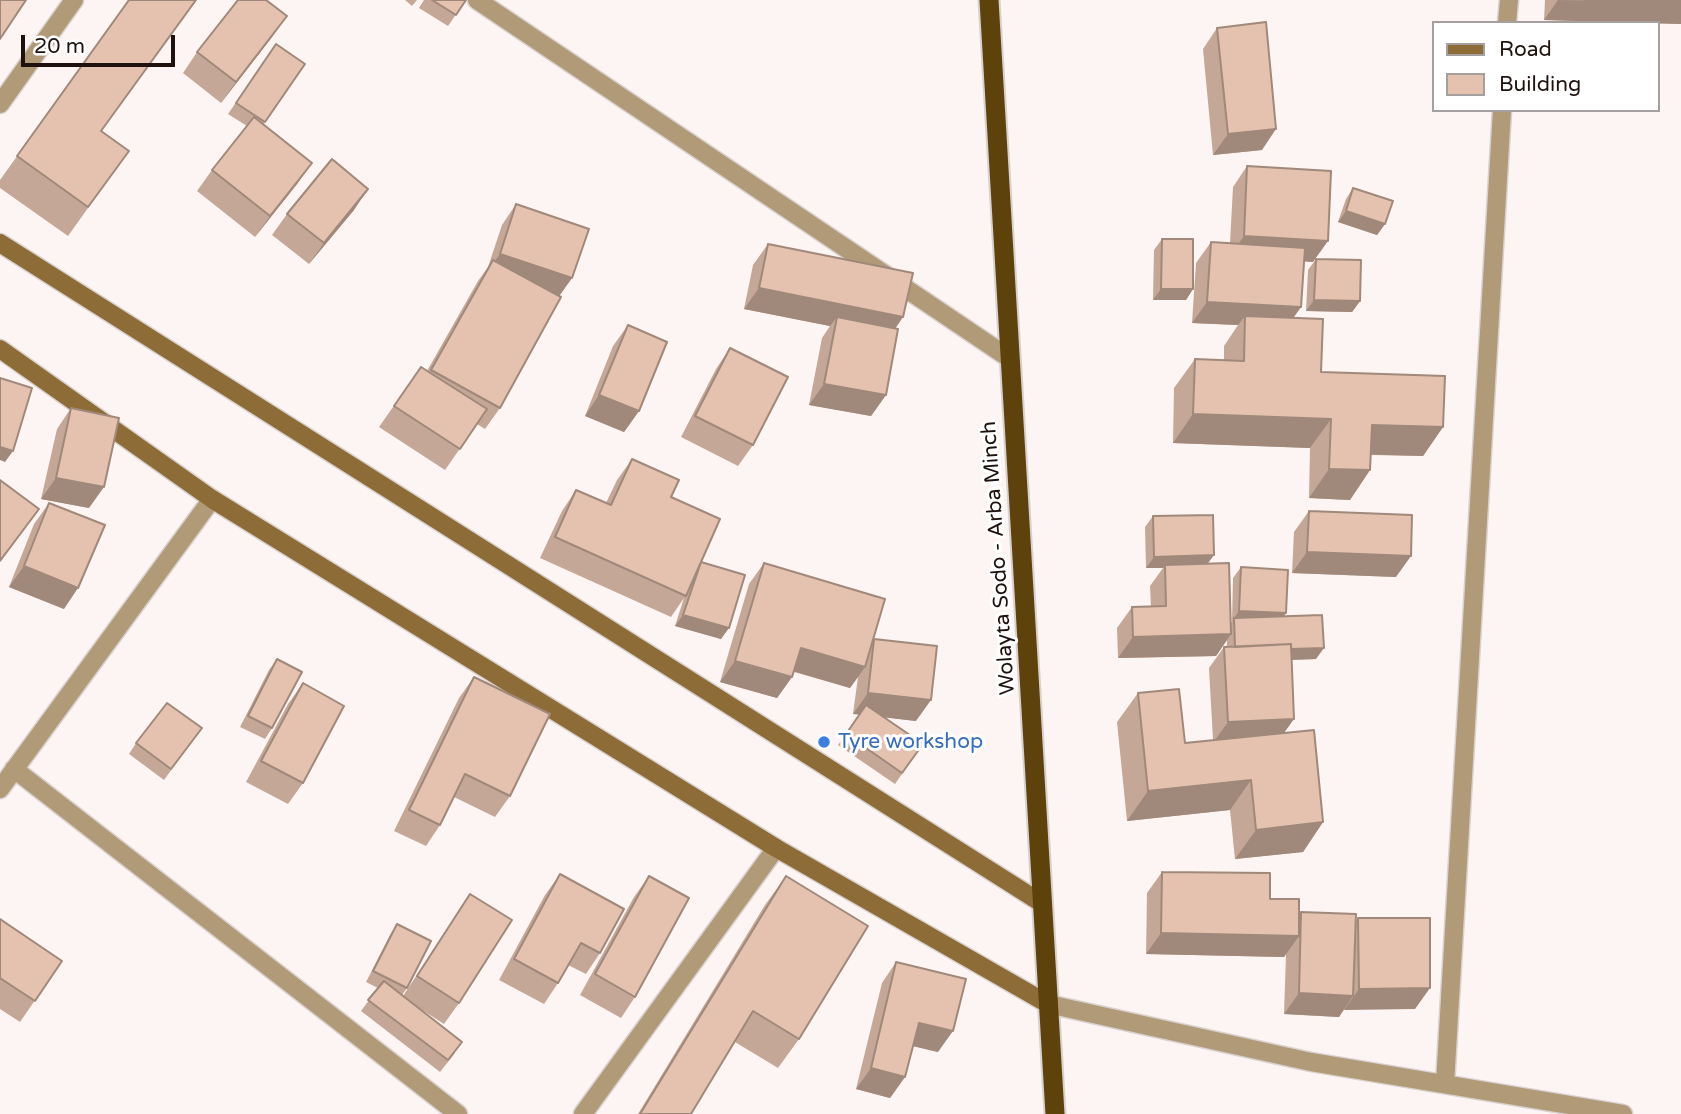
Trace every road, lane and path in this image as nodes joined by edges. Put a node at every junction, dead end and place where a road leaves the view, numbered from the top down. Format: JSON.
{"nodes":[{"id":1,"x":74,"y":0,"type":"edge"},
{"id":2,"x":477,"y":0,"type":"edge"},
{"id":3,"x":989,"y":0,"type":"edge"},
{"id":4,"x":1509,"y":0,"type":"edge"},
{"id":5,"x":1507,"y":21,"type":"edge"},
{"id":6,"x":0,"y":104,"type":"edge"},
{"id":7,"x":1502,"y":112,"type":"edge"},
{"id":8,"x":0,"y":243,"type":"edge"},
{"id":9,"x":0,"y":349,"type":"edge"},
{"id":10,"x":1009,"y":358,"type":"junction"},
{"id":11,"x":212,"y":499,"type":"junction"},
{"id":12,"x":14,"y":769,"type":"junction"},
{"id":13,"x":0,"y":789,"type":"edge"},
{"id":14,"x":776,"y":848,"type":"junction"},
{"id":15,"x":1044,"y":904,"type":"junction"},
{"id":16,"x":1048,"y":1004,"type":"junction"},
{"id":17,"x":1445,"y":1084,"type":"junction"},
{"id":18,"x":458,"y":1114,"type":"edge"},
{"id":19,"x":583,"y":1114,"type":"edge"},
{"id":20,"x":1055,"y":1114,"type":"edge"},
{"id":21,"x":1623,"y":1114,"type":"edge"}],
"edges":[{"from":1,"to":6,"type":"street"},
{"from":2,"to":10,"type":"street"},
{"from":3,"to":10,"type":"highway","name":"Wolayta Sodo - Arba Minch"},
{"from":4,"to":5,"type":"street"},
{"from":7,"to":17,"type":"street"},
{"from":8,"to":15,"type":"main road"},
{"from":9,"to":11,"type":"main road"},
{"from":10,"to":15,"type":"highway","name":"Wolayta Sodo - Arba Minch"},
{"from":11,"to":12,"type":"street"},
{"from":11,"to":14,"type":"main road"},
{"from":12,"to":13,"type":"street"},
{"from":12,"to":18,"type":"street"},
{"from":14,"to":16,"type":"main road"},
{"from":14,"to":19,"type":"street"},
{"from":15,"to":16,"type":"highway","name":"Wolayta Sodo - Arba Minch"},
{"from":16,"to":17,"type":"street"},
{"from":16,"to":20,"type":"highway","name":"Wolayta Sodo - Arba Minch"},
{"from":17,"to":21,"type":"street"}]}
